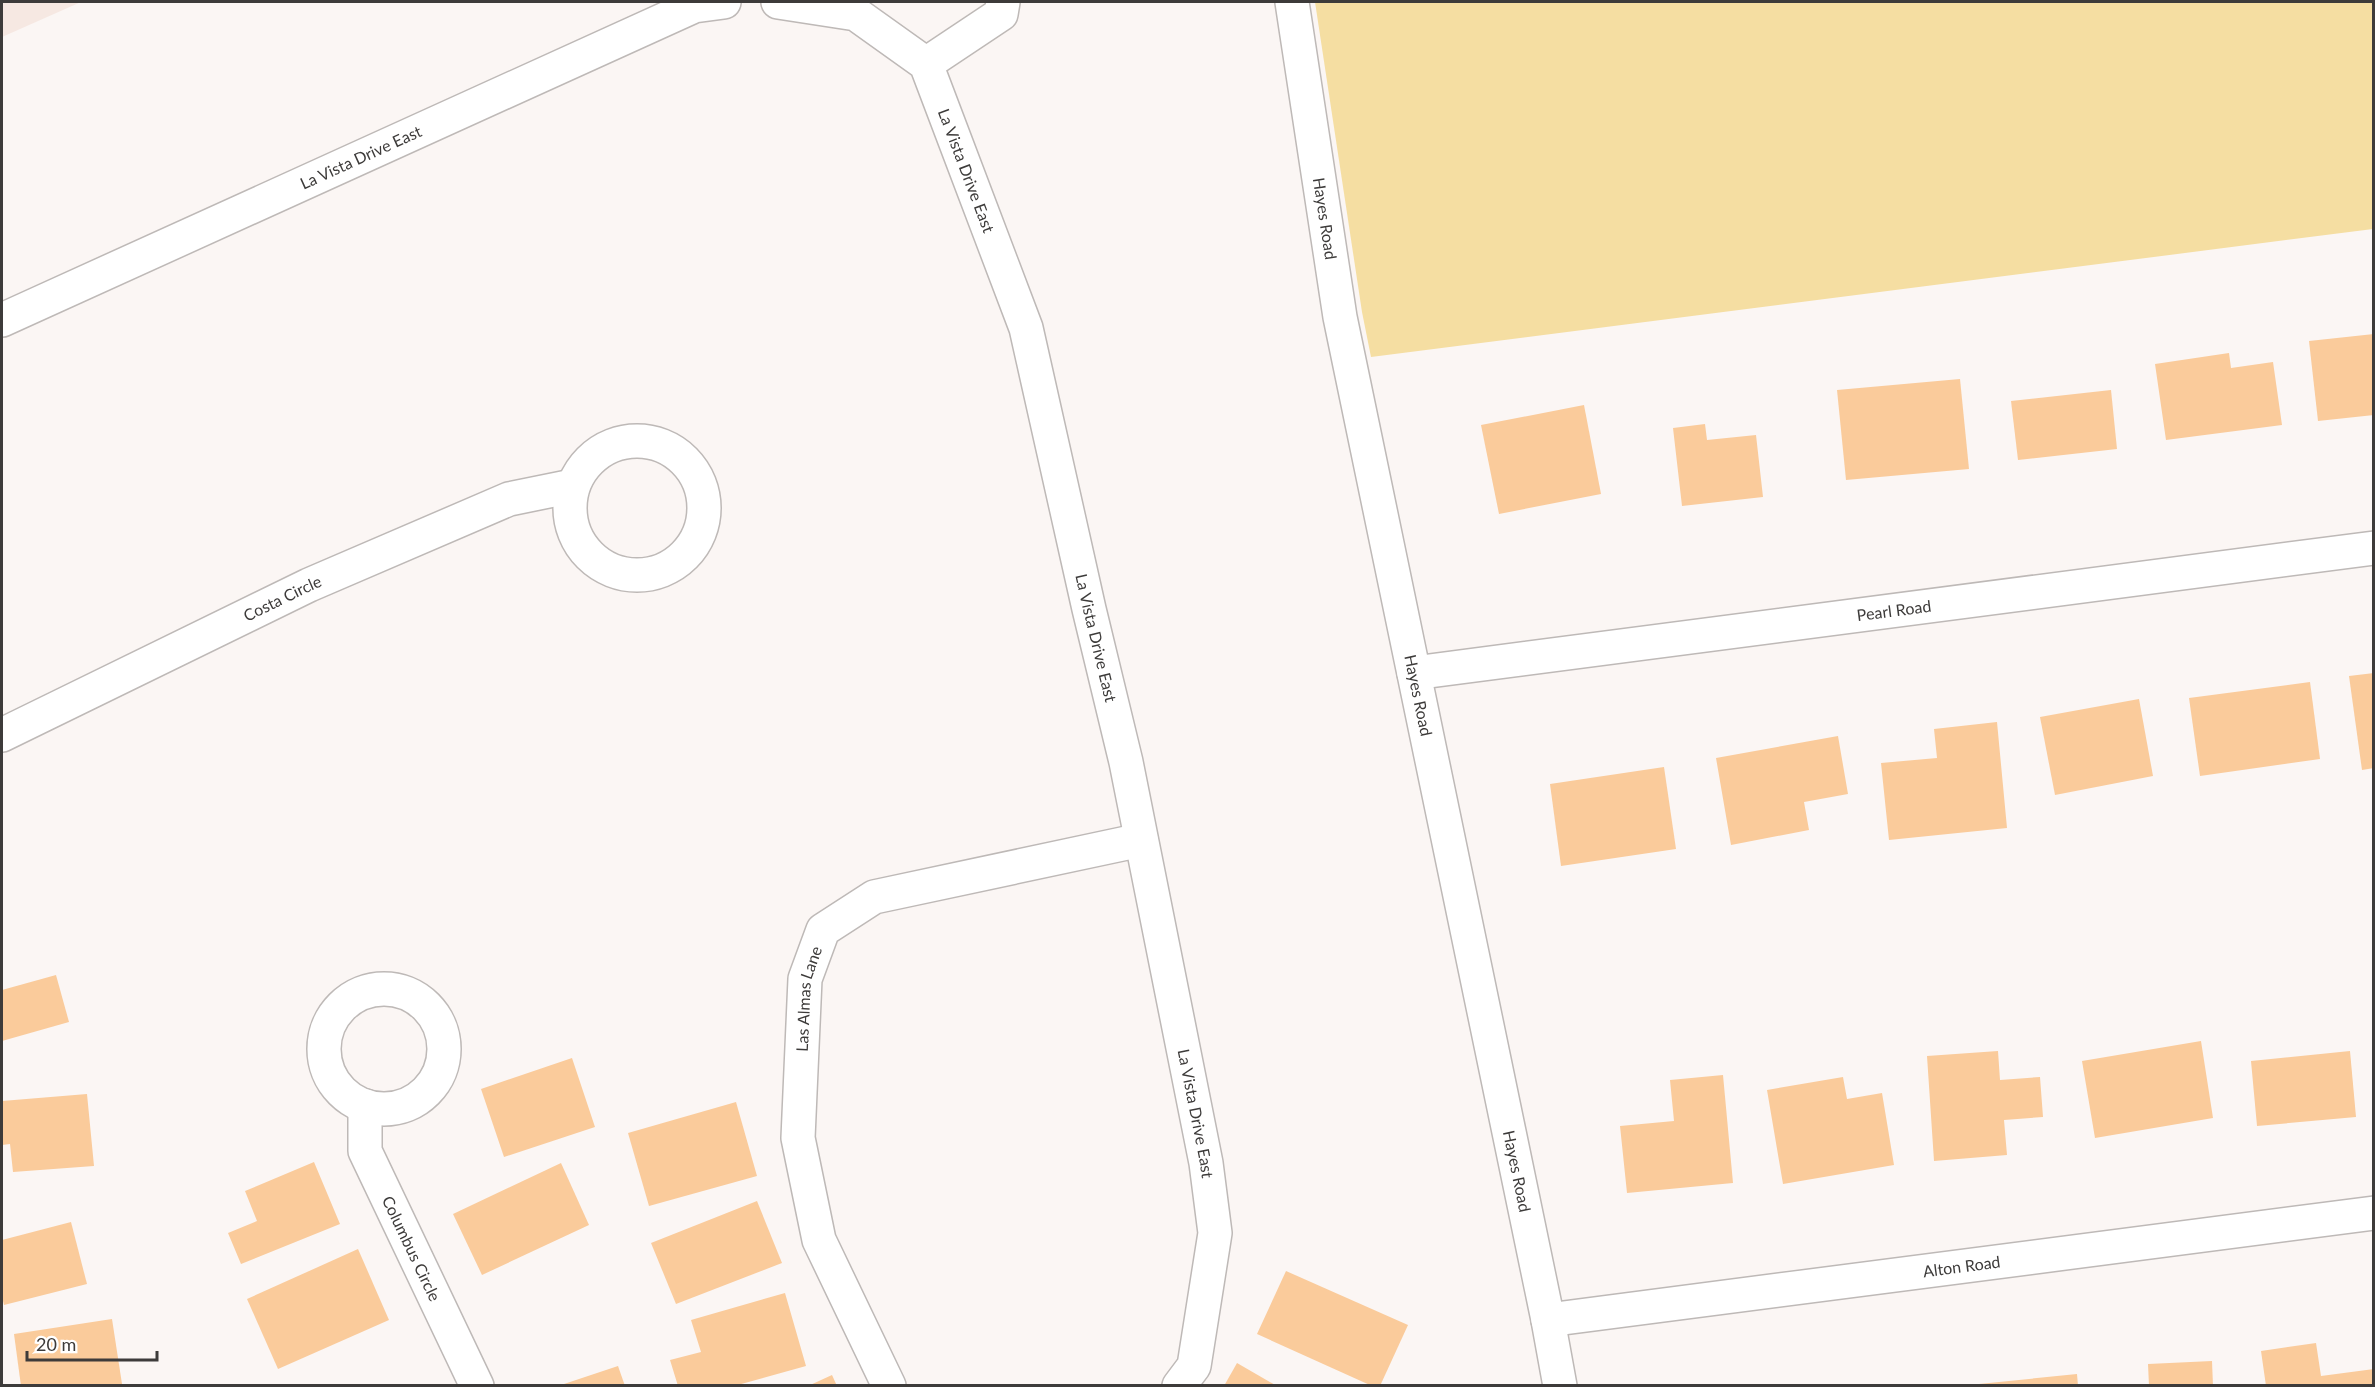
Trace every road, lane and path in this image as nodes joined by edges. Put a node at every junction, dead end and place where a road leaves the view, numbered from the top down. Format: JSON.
{"nodes":[{"id":1,"x":778,"y":2,"type":"edge"},
{"id":2,"x":1003,"y":2,"type":"edge"},
{"id":3,"x":1292,"y":2,"type":"edge"},
{"id":4,"x":704,"y":3,"type":"edge"},
{"id":5,"x":926,"y":63,"type":"junction"},
{"id":6,"x":2,"y":320,"type":"edge"},
{"id":7,"x":573,"y":486,"type":"junction"},
{"id":8,"x":2373,"y":548,"type":"edge"},
{"id":9,"x":1414,"y":673,"type":"junction"},
{"id":10,"x":2,"y":735,"type":"edge"},
{"id":11,"x":1141,"y":840,"type":"junction"},
{"id":12,"x":364,"y":1106,"type":"dead end"},
{"id":13,"x":2373,"y":1213,"type":"edge"},
{"id":14,"x":1548,"y":1320,"type":"junction"},
{"id":15,"x":477,"y":1386,"type":"edge"},
{"id":16,"x":889,"y":1386,"type":"edge"},
{"id":17,"x":1179,"y":1386,"type":"edge"},
{"id":18,"x":1560,"y":1386,"type":"edge"}],
"edges":[{"from":1,"to":5,"type":"street"},
{"from":2,"to":5,"type":"street"},
{"from":3,"to":9,"type":"street","name":"Hayes Road"},
{"from":4,"to":6,"type":"street","name":"La Vista Drive East"},
{"from":5,"to":11,"type":"street","name":"La Vista Drive East"},
{"from":7,"to":7,"type":"street"},
{"from":7,"to":10,"type":"street","name":"Costa Circle"},
{"from":8,"to":9,"type":"street","name":"Pearl Road"},
{"from":9,"to":14,"type":"street","name":"Hayes Road"},
{"from":11,"to":16,"type":"street","name":"Las Almas Lane"},
{"from":11,"to":17,"type":"street","name":"La Vista Drive East"},
{"from":12,"to":15,"type":"street","name":"Columbus Circle"},
{"from":13,"to":14,"type":"street","name":"Alton Road"},
{"from":14,"to":18,"type":"street","name":"Hayes Road"}]}
